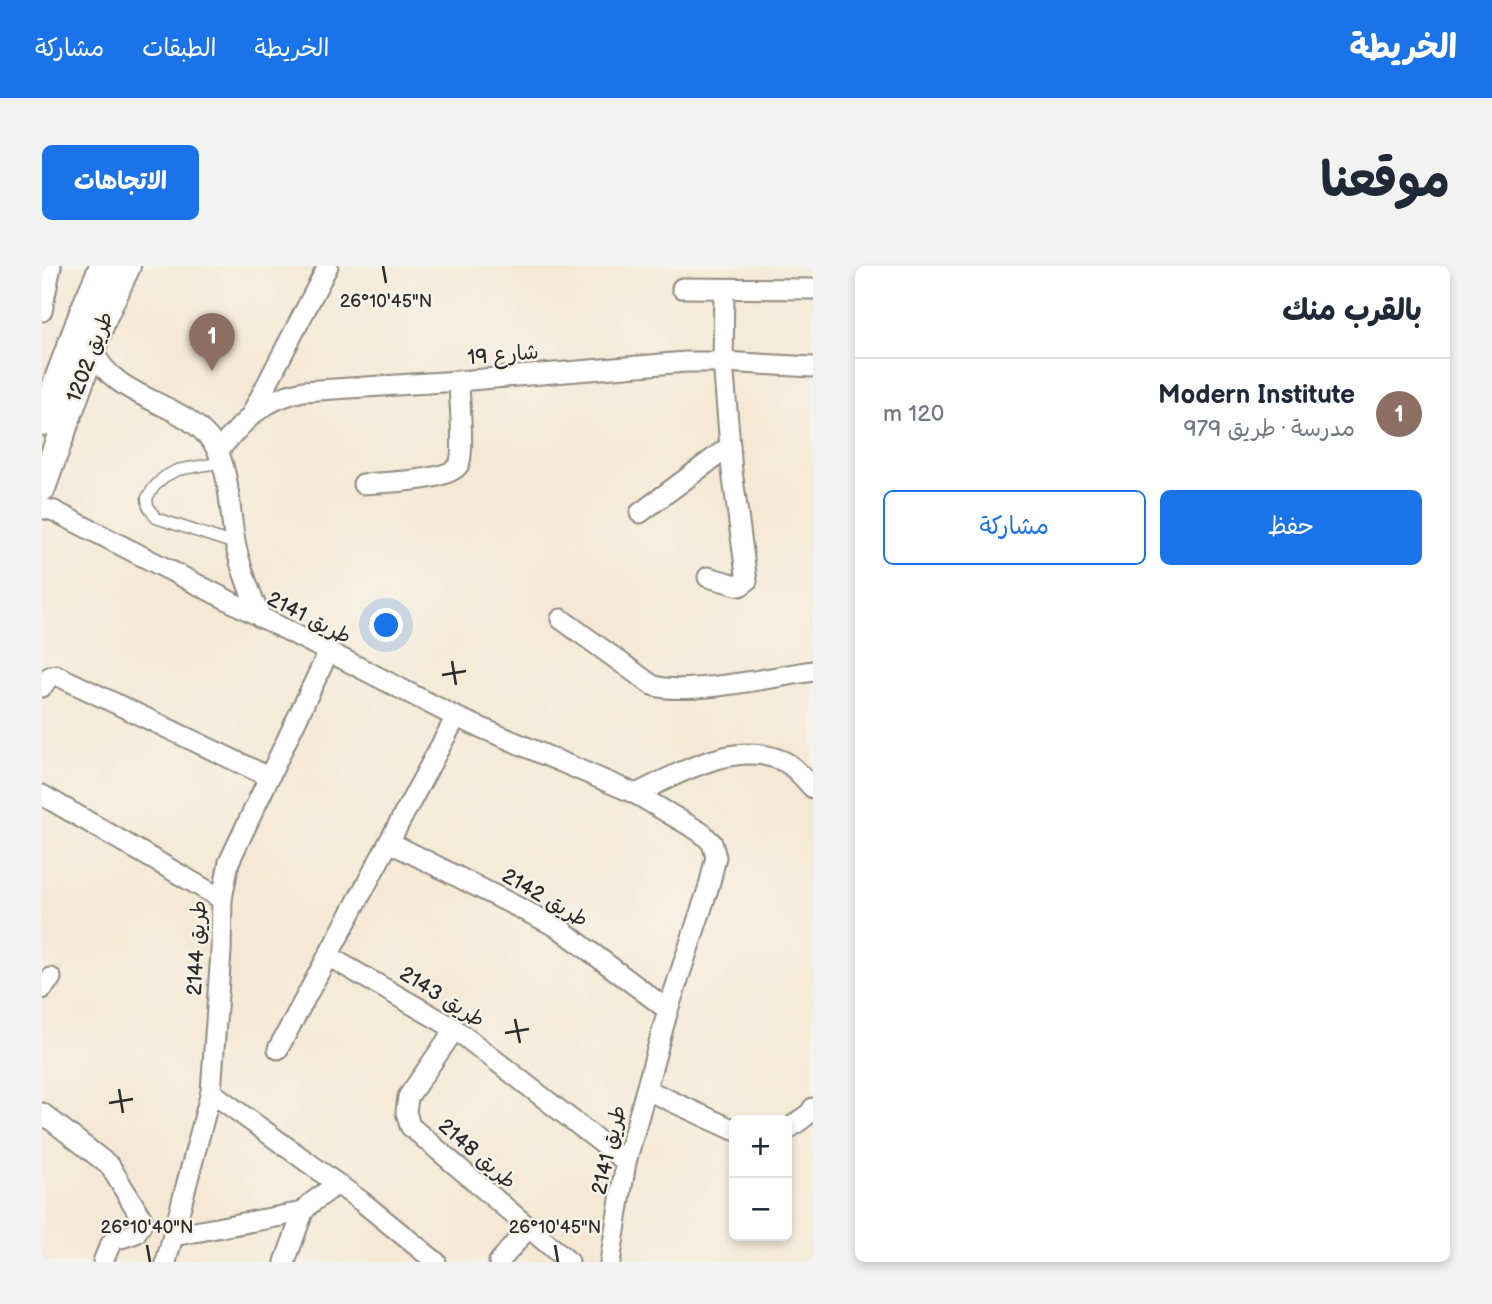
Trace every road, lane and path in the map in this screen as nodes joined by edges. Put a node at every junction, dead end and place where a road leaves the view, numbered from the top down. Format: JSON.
{"nodes":[{"id":1,"x":51,"y":266,"type":"edge"},
{"id":2,"x":103,"y":266,"type":"edge"},
{"id":3,"x":127,"y":266,"type":"edge"},
{"id":4,"x":326,"y":267,"type":"edge"},
{"id":5,"x":682,"y":288,"type":"dead end"},
{"id":6,"x":724,"y":289,"type":"junction"},
{"id":7,"x":813,"y":289,"type":"edge"},
{"id":8,"x":84,"y":310,"type":"junction"},
{"id":9,"x":42,"y":311,"type":"edge"},
{"id":10,"x":92,"y":349,"type":"junction"},
{"id":11,"x":723,"y":362,"type":"junction"},
{"id":12,"x":813,"y":367,"type":"edge"},
{"id":13,"x":80,"y":379,"type":"junction"},
{"id":14,"x":116,"y":381,"type":"junction"},
{"id":15,"x":459,"y":381,"type":"junction"},
{"id":16,"x":251,"y":414,"type":"junction"},
{"id":17,"x":42,"y":422,"type":"edge"},
{"id":18,"x":730,"y":446,"type":"junction"},
{"id":19,"x":220,"y":457,"type":"junction"},
{"id":20,"x":363,"y":484,"type":"dead end"},
{"id":21,"x":42,"y":488,"type":"edge"},
{"id":22,"x":42,"y":508,"type":"edge"},
{"id":23,"x":639,"y":513,"type":"dead end"},
{"id":24,"x":236,"y":544,"type":"junction"},
{"id":25,"x":708,"y":577,"type":"dead end"},
{"id":26,"x":261,"y":618,"type":"junction"},
{"id":27,"x":561,"y":618,"type":"dead end"},
{"id":28,"x":328,"y":653,"type":"junction"},
{"id":29,"x":813,"y":671,"type":"edge"},
{"id":30,"x":49,"y":681,"type":"edge"},
{"id":31,"x":456,"y":717,"type":"junction"},
{"id":32,"x":268,"y":776,"type":"junction"},
{"id":33,"x":813,"y":788,"type":"edge"},
{"id":34,"x":636,"y":794,"type":"junction"},
{"id":35,"x":42,"y":795,"type":"edge"},
{"id":36,"x":389,"y":842,"type":"junction"},
{"id":37,"x":222,"y":899,"type":"junction"},
{"id":38,"x":328,"y":956,"type":"junction"},
{"id":39,"x":668,"y":1010,"type":"junction"},
{"id":40,"x":456,"y":1029,"type":"junction"},
{"id":41,"x":278,"y":1049,"type":"dead end"},
{"id":42,"x":647,"y":1090,"type":"junction"},
{"id":43,"x":211,"y":1092,"type":"junction"},
{"id":44,"x":813,"y":1108,"type":"edge"},
{"id":45,"x":42,"y":1113,"type":"edge"},
{"id":46,"x":792,"y":1126,"type":"edge"},
{"id":47,"x":729,"y":1128,"type":"edge"},
{"id":48,"x":626,"y":1162,"type":"junction"},
{"id":49,"x":337,"y":1184,"type":"junction"},
{"id":50,"x":303,"y":1212,"type":"junction"},
{"id":51,"x":528,"y":1228,"type":"junction"},
{"id":52,"x":173,"y":1236,"type":"junction"},
{"id":53,"x":103,"y":1262,"type":"edge"},
{"id":54,"x":166,"y":1262,"type":"edge"},
{"id":55,"x":285,"y":1262,"type":"edge"},
{"id":56,"x":436,"y":1262,"type":"edge"},
{"id":57,"x":499,"y":1262,"type":"edge"},
{"id":58,"x":569,"y":1262,"type":"edge"},
{"id":59,"x":610,"y":1262,"type":"edge"}],
"edges":[{"from":1,"to":9,"type":"street"},
{"from":2,"to":8,"type":"street","name":"طريق 1202"},
{"from":3,"to":10,"type":"street","name":"طريق 1202"},
{"from":4,"to":16,"type":"street"},
{"from":5,"to":6,"type":"street"},
{"from":6,"to":7,"type":"street"},
{"from":6,"to":11,"type":"street"},
{"from":8,"to":13,"type":"street"},
{"from":8,"to":17,"type":"street","name":"طريق 1202"},
{"from":10,"to":13,"type":"street","name":"طريق 1202"},
{"from":10,"to":14,"type":"street"},
{"from":11,"to":12,"type":"street","name":"شارع 19"},
{"from":11,"to":15,"type":"street","name":"شارع 19"},
{"from":11,"to":18,"type":"street"},
{"from":13,"to":14,"type":"street"},
{"from":13,"to":21,"type":"street","name":"طريق 1202"},
{"from":14,"to":19,"type":"street"},
{"from":15,"to":16,"type":"street","name":"شارع 19"},
{"from":15,"to":20,"type":"street"},
{"from":16,"to":19,"type":"street","name":"شارع 19"},
{"from":18,"to":23,"type":"street"},
{"from":18,"to":25,"type":"street"},
{"from":19,"to":24,"type":"street"},
{"from":19,"to":24,"type":"lane"},
{"from":22,"to":26,"type":"street","name":"طريق 2141"},
{"from":24,"to":26,"type":"street"},
{"from":26,"to":28,"type":"street","name":"طريق 2141"},
{"from":27,"to":29,"type":"street"},
{"from":28,"to":31,"type":"street","name":"طريق 2141"},
{"from":28,"to":32,"type":"street","name":"طريق 2144"},
{"from":30,"to":32,"type":"street"},
{"from":31,"to":34,"type":"street","name":"طريق 2141"},
{"from":31,"to":36,"type":"street"},
{"from":32,"to":37,"type":"street","name":"طريق 2144"},
{"from":33,"to":34,"type":"street"},
{"from":34,"to":39,"type":"street","name":"طريق 2141"},
{"from":35,"to":37,"type":"street"},
{"from":36,"to":38,"type":"street"},
{"from":36,"to":39,"type":"street","name":"طريق 2142"},
{"from":37,"to":43,"type":"street","name":"طريق 2144"},
{"from":38,"to":40,"type":"street","name":"طريق 2143"},
{"from":38,"to":41,"type":"street"},
{"from":39,"to":42,"type":"street","name":"طريق 2141"},
{"from":40,"to":48,"type":"street","name":"طريق 2143"},
{"from":40,"to":51,"type":"street","name":"طريق 2148"},
{"from":42,"to":47,"type":"street","name":"طريق 2141"},
{"from":42,"to":48,"type":"street","name":"طريق 2141"},
{"from":43,"to":49,"type":"street"},
{"from":43,"to":52,"type":"street","name":"طريق 2144"},
{"from":44,"to":46,"type":"street"},
{"from":45,"to":53,"type":"street"},
{"from":48,"to":59,"type":"street","name":"طريق 2141"},
{"from":49,"to":50,"type":"street"},
{"from":49,"to":56,"type":"street"},
{"from":50,"to":52,"type":"street"},
{"from":50,"to":55,"type":"street"},
{"from":51,"to":57,"type":"street"},
{"from":51,"to":58,"type":"street","name":"طريق 2148"},
{"from":52,"to":54,"type":"street","name":"طريق 2144"}]}
